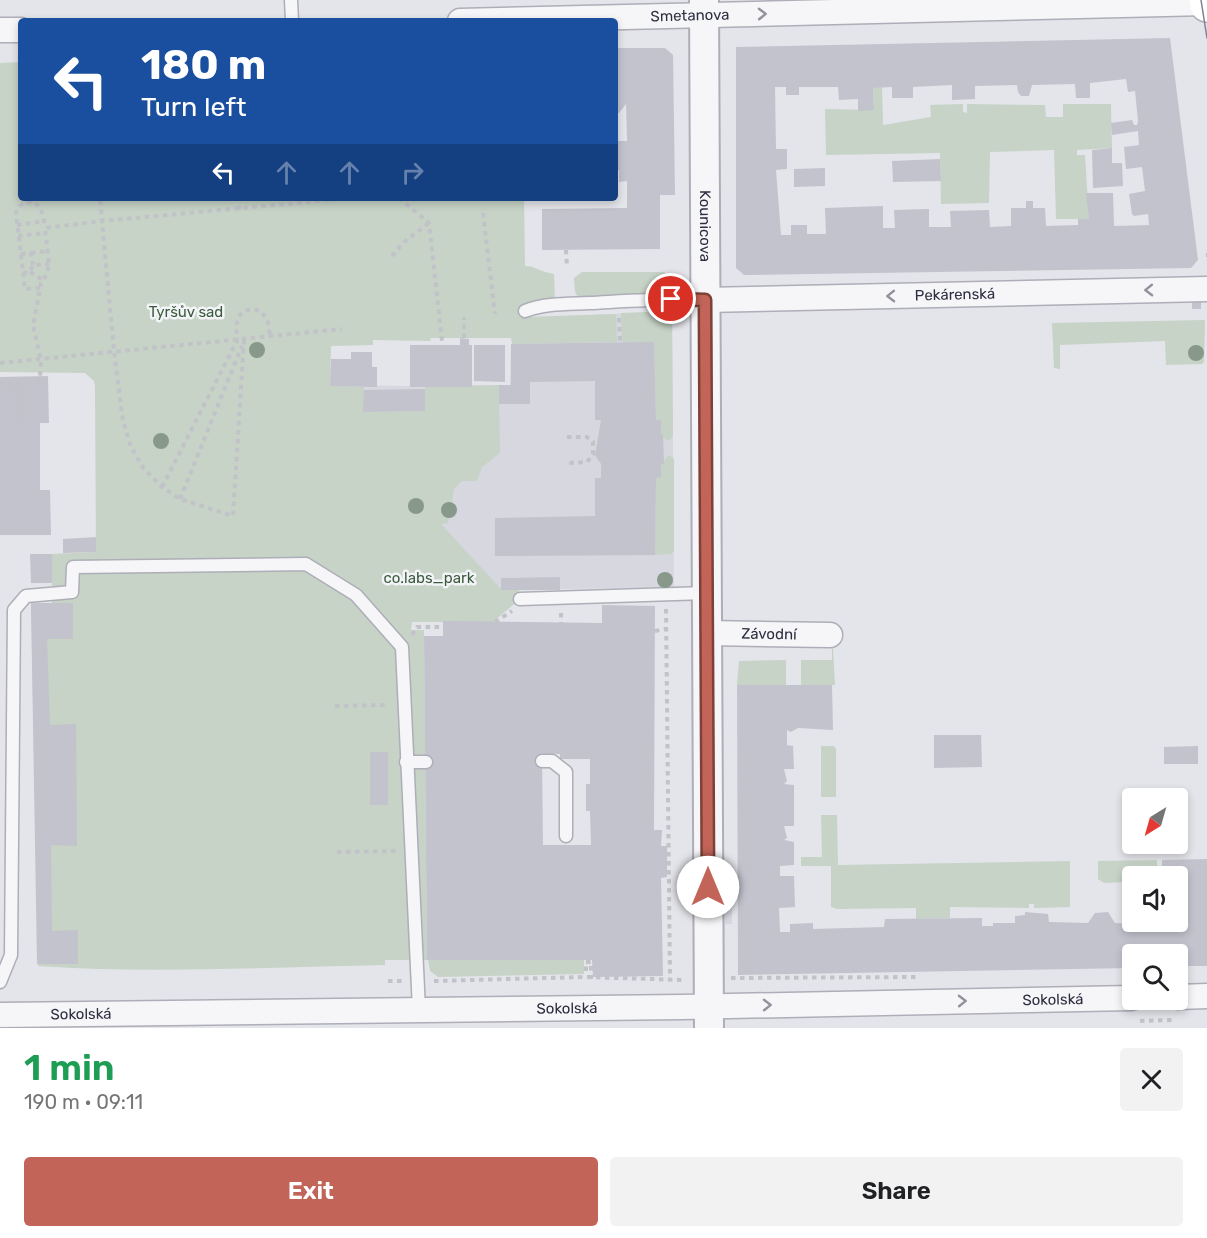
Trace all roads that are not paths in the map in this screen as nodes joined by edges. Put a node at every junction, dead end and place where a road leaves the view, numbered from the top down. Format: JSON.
{"nodes":[{"id":1,"x":291,"y":0,"type":"edge"},
{"id":2,"x":1207,"y":3,"type":"edge"},
{"id":3,"x":704,"y":7,"type":"edge"},
{"id":4,"x":292,"y":18,"type":"edge"},
{"id":5,"x":512,"y":18,"type":"edge"},
{"id":6,"x":0,"y":30,"type":"edge"},
{"id":7,"x":18,"y":30,"type":"edge"},
{"id":8,"x":1207,"y":289,"type":"edge"},
{"id":9,"x":705,"y":300,"type":"junction"},
{"id":10,"x":525,"y":310,"type":"dead end"},
{"id":11,"x":693,"y":593,"type":"junction"},
{"id":12,"x":520,"y":599,"type":"dead end"},
{"id":13,"x":707,"y":633,"type":"junction"},
{"id":14,"x":830,"y":635,"type":"dead end"},
{"id":15,"x":542,"y":761,"type":"dead end"},
{"id":16,"x":406,"y":762,"type":"junction"},
{"id":17,"x":426,"y":762,"type":"dead end"},
{"id":18,"x":566,"y":836,"type":"dead end"},
{"id":19,"x":0,"y":982,"type":"edge"},
{"id":20,"x":1207,"y":996,"type":"edge"},
{"id":21,"x":1188,"y":997,"type":"edge"},
{"id":22,"x":1122,"y":998,"type":"edge"},
{"id":23,"x":419,"y":1010,"type":"junction"},
{"id":24,"x":3,"y":1016,"type":"edge"},
{"id":25,"x":709,"y":1017,"type":"edge"},
{"id":26,"x":258,"y":1020,"type":"edge"}],
"edges":[{"from":1,"to":4,"type":"lane"},
{"from":3,"to":2,"type":"street","name":"Smetanova","one_way":true},
{"from":3,"to":5,"type":"street","name":"Smetanova"},
{"from":3,"to":9,"type":"street","name":"Kounicova"},
{"from":6,"to":7,"type":"street"},
{"from":8,"to":9,"type":"street","name":"Pekárenská","one_way":true},
{"from":9,"to":10,"type":"lane"},
{"from":9,"to":11,"type":"street","name":"Kounicova"},
{"from":11,"to":12,"type":"lane"},
{"from":11,"to":13,"type":"street","name":"Kounicova"},
{"from":13,"to":14,"type":"street","name":"Závodní"},
{"from":13,"to":25,"type":"street","name":"Kounicova"},
{"from":15,"to":18,"type":"lane"},
{"from":16,"to":17,"type":"lane"},
{"from":16,"to":19,"type":"lane"},
{"from":16,"to":23,"type":"lane"},
{"from":20,"to":21,"type":"street"},
{"from":25,"to":22,"type":"street","name":"Sokolská","one_way":true},
{"from":23,"to":25,"type":"street","name":"Sokolská"},
{"from":23,"to":26,"type":"street","name":"Sokolská"},
{"from":24,"to":26,"type":"street","name":"Sokolská"}]}
